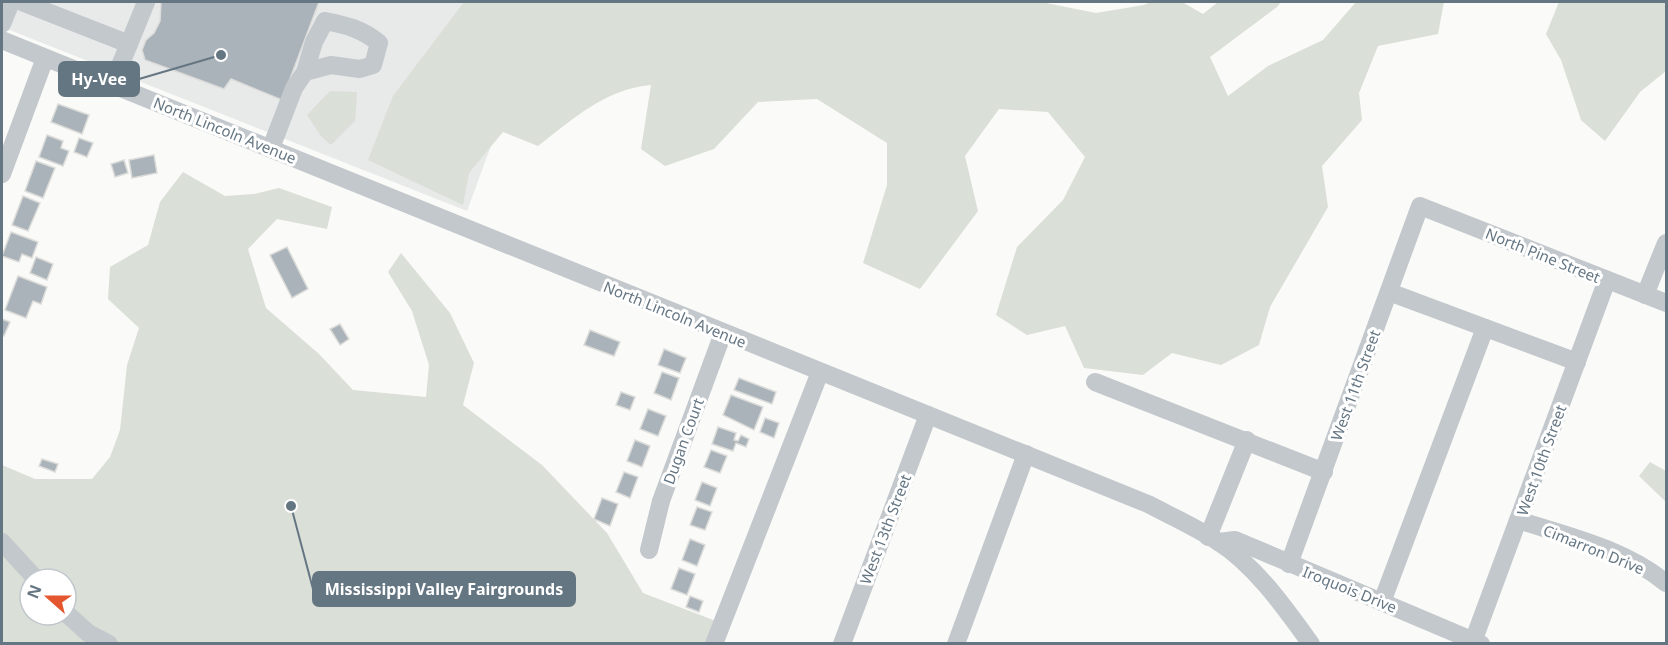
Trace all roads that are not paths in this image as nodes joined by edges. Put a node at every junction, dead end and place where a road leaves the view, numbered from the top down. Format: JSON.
{"nodes":[{"id":1,"x":11,"y":2,"type":"edge"},
{"id":2,"x":22,"y":2,"type":"edge"},
{"id":3,"x":146,"y":2,"type":"edge"},
{"id":4,"x":2,"y":24,"type":"edge"},
{"id":5,"x":2,"y":40,"type":"edge"},
{"id":6,"x":129,"y":44,"type":"junction"},
{"id":7,"x":45,"y":57,"type":"junction"},
{"id":8,"x":305,"y":72,"type":"dead end"},
{"id":9,"x":112,"y":85,"type":"junction"},
{"id":10,"x":271,"y":148,"type":"junction"},
{"id":11,"x":2,"y":174,"type":"edge"},
{"id":12,"x":1420,"y":206,"type":"joint"},
{"id":13,"x":1666,"y":243,"type":"edge"},
{"id":14,"x":1607,"y":280,"type":"junction"},
{"id":15,"x":1389,"y":292,"type":"junction"},
{"id":16,"x":1645,"y":295,"type":"junction"},
{"id":17,"x":1666,"y":303,"type":"edge"},
{"id":18,"x":1485,"y":328,"type":"junction"},
{"id":19,"x":723,"y":333,"type":"junction"},
{"id":20,"x":1577,"y":362,"type":"junction"},
{"id":21,"x":820,"y":372,"type":"junction"},
{"id":22,"x":1095,"y":382,"type":"dead end"},
{"id":23,"x":928,"y":415,"type":"junction"},
{"id":24,"x":1247,"y":440,"type":"junction"},
{"id":25,"x":1026,"y":454,"type":"junction"},
{"id":26,"x":1324,"y":472,"type":"junction"},
{"id":27,"x":1518,"y":520,"type":"junction"},
{"id":28,"x":1213,"y":539,"type":"junction"},
{"id":29,"x":2,"y":542,"type":"edge"},
{"id":30,"x":649,"y":550,"type":"dead end"},
{"id":31,"x":1289,"y":564,"type":"junction"},
{"id":32,"x":25,"y":567,"type":"edge"},
{"id":33,"x":1666,"y":583,"type":"edge"},
{"id":34,"x":1382,"y":602,"type":"junction"},
{"id":35,"x":82,"y":638,"type":"edge"},
{"id":36,"x":1478,"y":641,"type":"edge"},
{"id":37,"x":109,"y":644,"type":"edge"},
{"id":38,"x":714,"y":644,"type":"edge"},
{"id":39,"x":842,"y":644,"type":"edge"},
{"id":40,"x":956,"y":644,"type":"edge"},
{"id":41,"x":1311,"y":644,"type":"edge"}],
"edges":[{"from":1,"to":4,"type":"street"},
{"from":2,"to":6,"type":"street"},
{"from":3,"to":6,"type":"street"},
{"from":5,"to":7,"type":"street","name":"North Lincoln Avenue"},
{"from":6,"to":9,"type":"street"},
{"from":7,"to":9,"type":"street","name":"North Lincoln Avenue"},
{"from":7,"to":11,"type":"street"},
{"from":8,"to":10,"type":"street"},
{"from":9,"to":10,"type":"street","name":"North Lincoln Avenue"},
{"from":10,"to":19,"type":"street","name":"North Lincoln Avenue"},
{"from":12,"to":14,"type":"street","name":"North Pine Street"},
{"from":12,"to":15,"type":"street","name":"West 11th Street"},
{"from":13,"to":16,"type":"street"},
{"from":14,"to":16,"type":"street","name":"North Pine Street"},
{"from":14,"to":20,"type":"street","name":"West 10th Street"},
{"from":15,"to":18,"type":"street"},
{"from":15,"to":26,"type":"street","name":"West 11th Street"},
{"from":16,"to":17,"type":"street","name":"North Pine Street"},
{"from":18,"to":20,"type":"street"},
{"from":18,"to":34,"type":"street"},
{"from":19,"to":21,"type":"street","name":"North Lincoln Avenue"},
{"from":19,"to":30,"type":"street","name":"Dugan Court"},
{"from":20,"to":27,"type":"street","name":"West 10th Street"},
{"from":21,"to":23,"type":"street","name":"North Lincoln Avenue"},
{"from":21,"to":38,"type":"street"},
{"from":22,"to":24,"type":"street"},
{"from":23,"to":25,"type":"street","name":"North Lincoln Avenue"},
{"from":23,"to":39,"type":"street","name":"West 13th Street"},
{"from":24,"to":26,"type":"street"},
{"from":24,"to":28,"type":"street"},
{"from":25,"to":28,"type":"street","name":"North Lincoln Avenue"},
{"from":25,"to":40,"type":"street"},
{"from":26,"to":31,"type":"street","name":"West 11th Street"},
{"from":27,"to":33,"type":"street","name":"Cimarron Drive"},
{"from":27,"to":36,"type":"street","name":"West 10th Street"},
{"from":28,"to":31,"type":"street","name":"Iroquois Drive"},
{"from":28,"to":41,"type":"street","name":"North Lincoln Avenue"},
{"from":29,"to":32,"type":"street"},
{"from":31,"to":34,"type":"street","name":"Iroquois Drive"},
{"from":34,"to":36,"type":"street","name":"Iroquois Drive"},
{"from":35,"to":37,"type":"street"}]}
